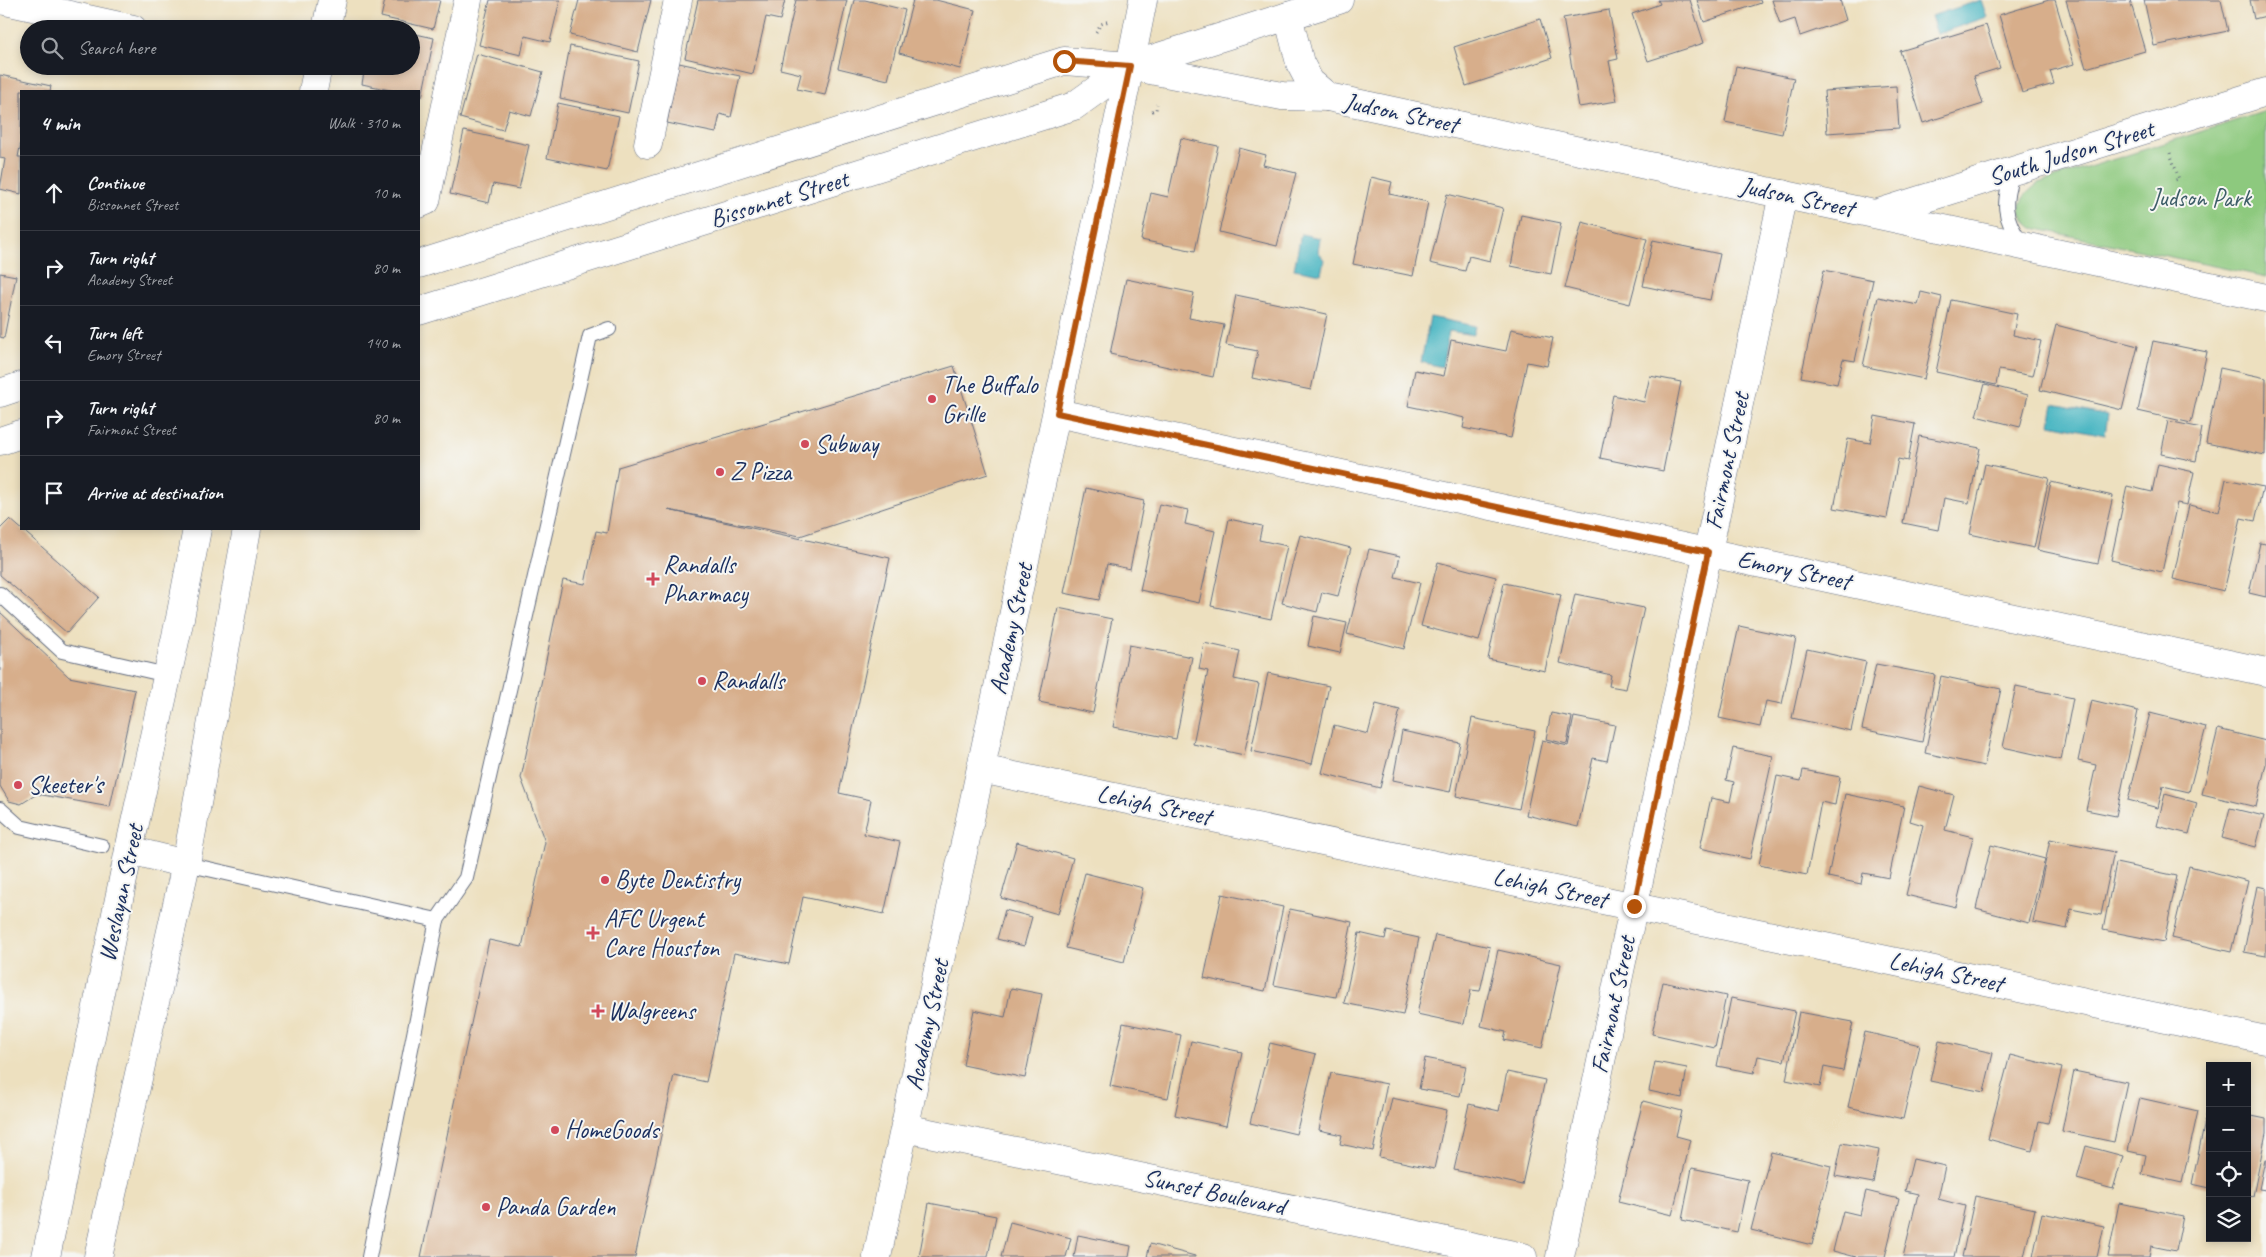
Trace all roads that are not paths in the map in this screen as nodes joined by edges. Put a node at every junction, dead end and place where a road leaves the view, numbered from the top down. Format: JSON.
{"nodes":[{"id":1,"x":2,"y":0,"type":"edge"},
{"id":2,"x":332,"y":0,"type":"edge"},
{"id":3,"x":468,"y":0,"type":"edge"},
{"id":4,"x":678,"y":0,"type":"edge"},
{"id":5,"x":1143,"y":0,"type":"edge"},
{"id":6,"x":1338,"y":0,"type":"edge"},
{"id":7,"x":1288,"y":16,"type":"junction"},
{"id":8,"x":92,"y":20,"type":"edge"},
{"id":9,"x":328,"y":20,"type":"edge"},
{"id":10,"x":1130,"y":66,"type":"junction"},
{"id":11,"x":2266,"y":92,"type":"edge"},
{"id":12,"x":1328,"y":97,"type":"junction"},
{"id":13,"x":648,"y":144,"type":"dead end"},
{"id":14,"x":2013,"y":171,"type":"junction"},
{"id":15,"x":1783,"y":194,"type":"junction"},
{"id":16,"x":420,"y":204,"type":"edge"},
{"id":17,"x":1877,"y":214,"type":"junction"},
{"id":18,"x":2023,"y":245,"type":"junction"},
{"id":19,"x":420,"y":264,"type":"edge"},
{"id":20,"x":2266,"y":298,"type":"edge"},
{"id":21,"x":420,"y":311,"type":"edge"},
{"id":22,"x":608,"y":329,"type":"dead end"},
{"id":23,"x":20,"y":386,"type":"edge"},
{"id":24,"x":0,"y":393,"type":"edge"},
{"id":25,"x":1057,"y":413,"type":"junction"},
{"id":26,"x":20,"y":434,"type":"edge"},
{"id":27,"x":0,"y":441,"type":"edge"},
{"id":28,"x":197,"y":530,"type":"edge"},
{"id":29,"x":247,"y":530,"type":"edge"},
{"id":30,"x":1708,"y":552,"type":"junction"},
{"id":31,"x":0,"y":594,"type":"edge"},
{"id":32,"x":2266,"y":672,"type":"edge"},
{"id":33,"x":167,"y":675,"type":"junction"},
{"id":34,"x":981,"y":770,"type":"junction"},
{"id":35,"x":0,"y":808,"type":"edge"},
{"id":36,"x":102,"y":846,"type":"dead end"},
{"id":37,"x":129,"y":850,"type":"junction"},
{"id":38,"x":186,"y":864,"type":"junction"},
{"id":39,"x":1634,"y":906,"type":"junction"},
{"id":40,"x":437,"y":920,"type":"junction"},
{"id":41,"x":2266,"y":1040,"type":"edge"},
{"id":42,"x":905,"y":1128,"type":"junction"},
{"id":43,"x":46,"y":1257,"type":"edge"},
{"id":44,"x":98,"y":1257,"type":"edge"},
{"id":45,"x":369,"y":1257,"type":"edge"},
{"id":46,"x":877,"y":1257,"type":"edge"},
{"id":47,"x":1523,"y":1257,"type":"edge"},
{"id":48,"x":1560,"y":1257,"type":"edge"}],
"edges":[{"from":1,"to":8,"type":"street"},
{"from":2,"to":9,"type":"street"},
{"from":3,"to":16,"type":"street"},
{"from":4,"to":13,"type":"street"},
{"from":5,"to":10,"type":"street","name":"Academy Street"},
{"from":6,"to":7,"type":"street","name":"Bissonnet Street"},
{"from":7,"to":10,"type":"street","name":"Bissonnet Street"},
{"from":7,"to":12,"type":"street","name":"Judson Street"},
{"from":10,"to":12,"type":"street","name":"Judson Street"},
{"from":10,"to":19,"type":"street","name":"Bissonnet Street"},
{"from":10,"to":21,"type":"street","name":"Bissonnet Street"},
{"from":10,"to":25,"type":"street","name":"Academy Street"},
{"from":11,"to":14,"type":"street","name":"South Judson Street"},
{"from":12,"to":15,"type":"street","name":"Judson Street"},
{"from":14,"to":17,"type":"street","name":"South Judson Street"},
{"from":14,"to":18,"type":"lane"},
{"from":15,"to":17,"type":"street","name":"Judson Street"},
{"from":15,"to":30,"type":"street","name":"Fairmont Street"},
{"from":17,"to":18,"type":"street","name":"Judson Street"},
{"from":18,"to":20,"type":"street","name":"Judson Street"},
{"from":22,"to":40,"type":"lane"},
{"from":23,"to":24,"type":"street"},
{"from":25,"to":30,"type":"street","name":"Emory Street"},
{"from":25,"to":34,"type":"street","name":"Academy Street"},
{"from":26,"to":27,"type":"street"},
{"from":28,"to":33,"type":"street","name":"Weslayan Street"},
{"from":29,"to":38,"type":"street"},
{"from":30,"to":32,"type":"street","name":"Emory Street"},
{"from":30,"to":39,"type":"street","name":"Fairmont Street"},
{"from":31,"to":33,"type":"lane"},
{"from":33,"to":37,"type":"street","name":"Weslayan Street"},
{"from":34,"to":39,"type":"street","name":"Lehigh Street"},
{"from":34,"to":42,"type":"street","name":"Academy Street"},
{"from":35,"to":36,"type":"lane"},
{"from":37,"to":38,"type":"street"},
{"from":37,"to":43,"type":"street","name":"Weslayan Street"},
{"from":38,"to":40,"type":"lane"},
{"from":38,"to":44,"type":"street"},
{"from":39,"to":41,"type":"street","name":"Lehigh Street"},
{"from":39,"to":48,"type":"street","name":"Fairmont Street"},
{"from":40,"to":45,"type":"lane"},
{"from":42,"to":46,"type":"street","name":"Academy Street"},
{"from":42,"to":47,"type":"street","name":"Sunset Boulevard"}]}
